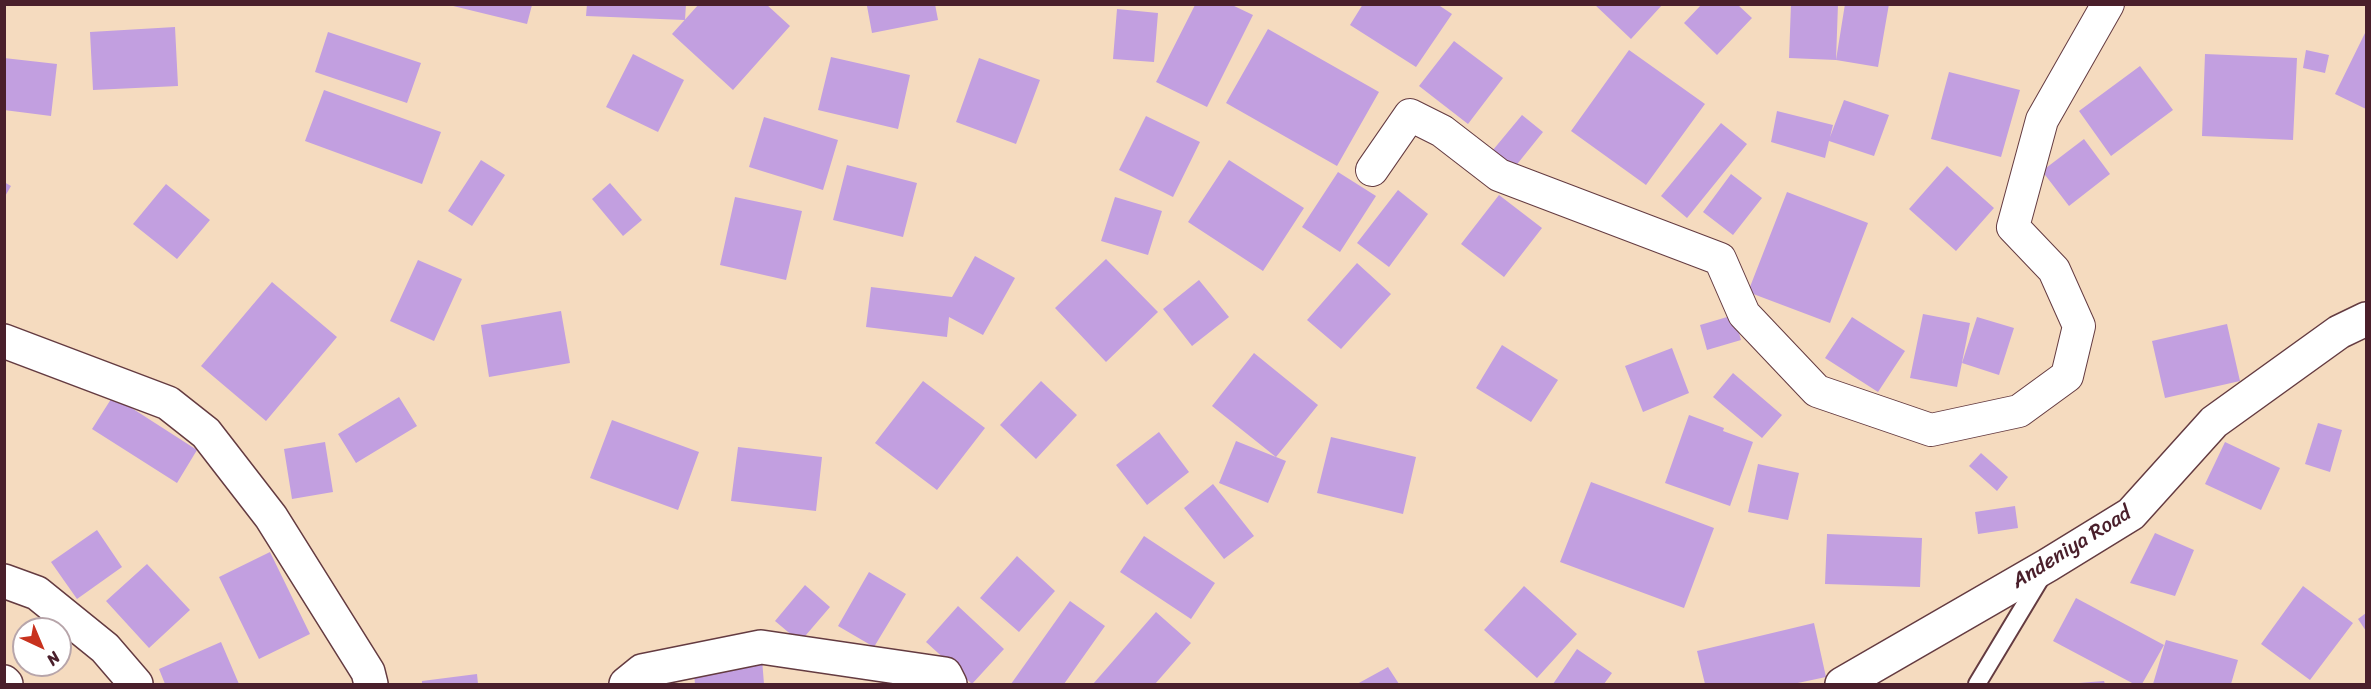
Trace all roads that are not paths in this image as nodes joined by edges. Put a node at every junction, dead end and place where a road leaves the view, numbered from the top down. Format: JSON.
{"nodes":[{"id":1,"x":2108,"y":4,"type":"edge"},
{"id":2,"x":1372,"y":170,"type":"dead end"},
{"id":3,"x":2367,"y":320,"type":"edge"},
{"id":4,"x":4,"y":341,"type":"edge"},
{"id":5,"x":2048,"y":565,"type":"junction"},
{"id":6,"x":4,"y":581,"type":"edge"},
{"id":7,"x":136,"y":684,"type":"edge"},
{"id":8,"x":371,"y":684,"type":"edge"},
{"id":9,"x":626,"y":684,"type":"edge"},
{"id":10,"x":950,"y":684,"type":"edge"},
{"id":11,"x":1842,"y":684,"type":"edge"},
{"id":12,"x":1977,"y":684,"type":"edge"}],
"edges":[{"from":1,"to":2,"type":"street"},
{"from":3,"to":5,"type":"street","name":"Andeniya Road"},
{"from":4,"to":8,"type":"street"},
{"from":5,"to":11,"type":"street","name":"Andeniya Road"},
{"from":5,"to":12,"type":"lane"},
{"from":6,"to":7,"type":"street"},
{"from":9,"to":10,"type":"street"}]}
